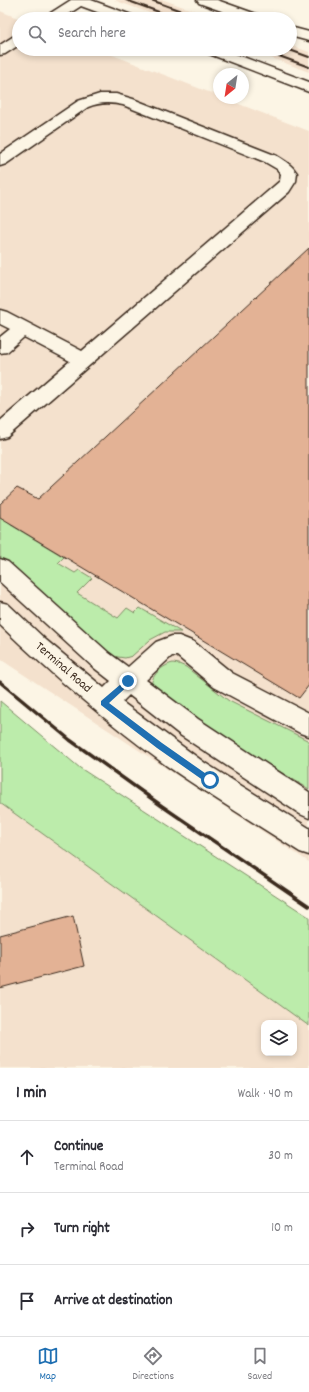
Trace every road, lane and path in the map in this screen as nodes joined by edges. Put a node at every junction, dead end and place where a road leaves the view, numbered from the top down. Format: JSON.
{"nodes":[{"id":1,"x":79,"y":0,"type":"edge"},
{"id":2,"x":204,"y":0,"type":"edge"},
{"id":3,"x":61,"y":12,"type":"edge"},
{"id":4,"x":111,"y":12,"type":"edge"},
{"id":5,"x":237,"y":12,"type":"edge"},
{"id":6,"x":297,"y":33,"type":"edge"},
{"id":7,"x":309,"y":37,"type":"edge"},
{"id":8,"x":12,"y":43,"type":"edge"},
{"id":9,"x":0,"y":51,"type":"edge"},
{"id":10,"x":227,"y":56,"type":"edge"},
{"id":11,"x":309,"y":87,"type":"edge"},
{"id":12,"x":0,"y":161,"type":"edge"},
{"id":13,"x":0,"y":316,"type":"edge"},
{"id":14,"x":23,"y":328,"type":"junction"},
{"id":15,"x":0,"y":347,"type":"edge"},
{"id":16,"x":84,"y":360,"type":"junction"},
{"id":17,"x":0,"y":432,"type":"edge"},
{"id":18,"x":0,"y":568,"type":"edge"},
{"id":19,"x":0,"y":610,"type":"edge"},
{"id":20,"x":128,"y":681,"type":"junction"},
{"id":21,"x":104,"y":703,"type":"junction"},
{"id":22,"x":309,"y":725,"type":"edge"},
{"id":23,"x":309,"y":806,"type":"edge"},
{"id":24,"x":309,"y":843,"type":"edge"}],
"edges":[{"from":1,"to":3,"type":"street"},
{"from":1,"to":4,"type":"street"},
{"from":2,"to":5,"type":"street"},
{"from":6,"to":7,"type":"street"},
{"from":8,"to":9,"type":"street"},
{"from":10,"to":11,"type":"street"},
{"from":12,"to":16,"type":"street"},
{"from":13,"to":14,"type":"street"},
{"from":14,"to":15,"type":"street"},
{"from":14,"to":16,"type":"street"},
{"from":16,"to":17,"type":"street"},
{"from":18,"to":20,"type":"street"},
{"from":19,"to":21,"type":"street","name":"Terminal Road"},
{"from":20,"to":21,"type":"street"},
{"from":20,"to":22,"type":"street"},
{"from":20,"to":23,"type":"street"},
{"from":21,"to":24,"type":"street","name":"Terminal Road"}]}
